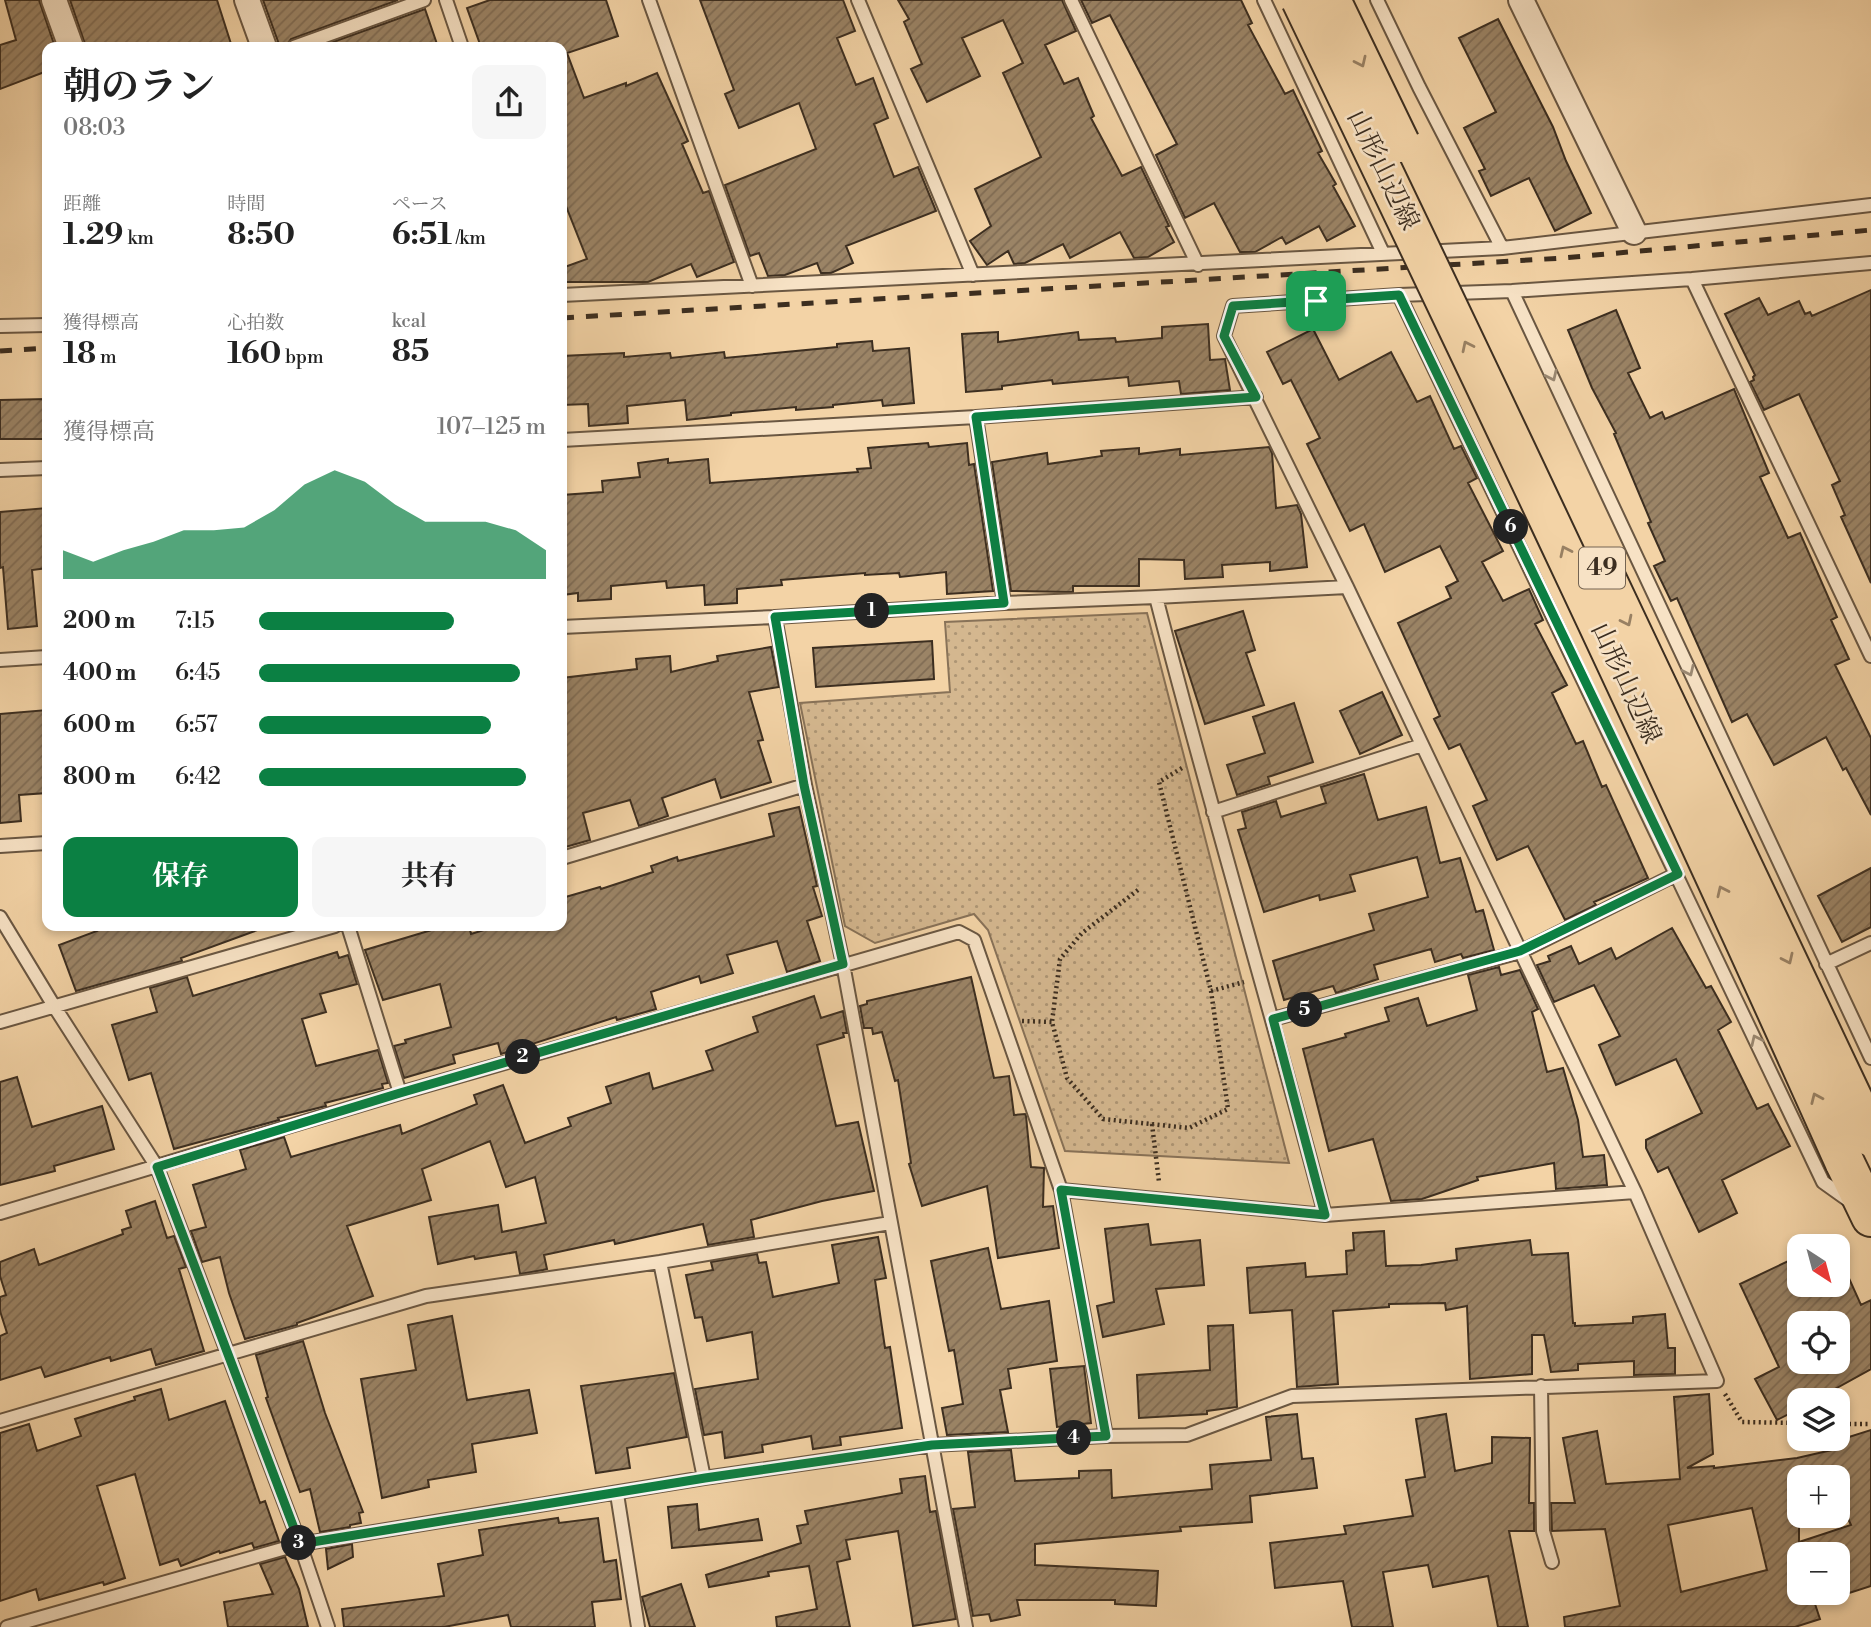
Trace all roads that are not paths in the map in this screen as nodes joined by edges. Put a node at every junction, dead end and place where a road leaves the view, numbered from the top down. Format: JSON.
{"nodes":[{"id":1,"x":54,"y":0,"type":"edge"},
{"id":2,"x":247,"y":0,"type":"edge"},
{"id":3,"x":424,"y":0,"type":"edge"},
{"id":4,"x":446,"y":0,"type":"edge"},
{"id":5,"x":649,"y":0,"type":"edge"},
{"id":6,"x":858,"y":0,"type":"edge"},
{"id":7,"x":1071,"y":0,"type":"edge"},
{"id":8,"x":1264,"y":0,"type":"edge"},
{"id":9,"x":1301,"y":0,"type":"edge"},
{"id":10,"x":1331,"y":0,"type":"edge"},
{"id":11,"x":1377,"y":0,"type":"edge"},
{"id":12,"x":1521,"y":0,"type":"edge"},
{"id":13,"x":69,"y":42,"type":"edge"},
{"id":14,"x":262,"y":42,"type":"edge"},
{"id":15,"x":308,"y":42,"type":"edge"},
{"id":16,"x":461,"y":42,"type":"edge"},
{"id":17,"x":1871,"y":205,"type":"edge"},
{"id":18,"x":1634,"y":232,"type":"junction"},
{"id":19,"x":1502,"y":248,"type":"junction"},
{"id":20,"x":1383,"y":253,"type":"junction"},
{"id":21,"x":1871,"y":262,"type":"edge"},
{"id":22,"x":1198,"y":265,"type":"junction"},
{"id":23,"x":972,"y":275,"type":"junction"},
{"id":24,"x":1692,"y":279,"type":"junction"},
{"id":25,"x":752,"y":286,"type":"junction"},
{"id":26,"x":1513,"y":291,"type":"junction"},
{"id":27,"x":567,"y":295,"type":"edge"},
{"id":28,"x":1399,"y":295,"type":"junction"},
{"id":29,"x":42,"y":325,"type":"edge"},
{"id":30,"x":0,"y":326,"type":"edge"},
{"id":31,"x":1256,"y":397,"type":"junction"},
{"id":32,"x":976,"y":417,"type":"junction"},
{"id":33,"x":567,"y":440,"type":"edge"},
{"id":34,"x":42,"y":468,"type":"edge"},
{"id":35,"x":0,"y":470,"type":"edge"},
{"id":36,"x":1347,"y":587,"type":"junction"},
{"id":37,"x":1156,"y":597,"type":"junction"},
{"id":38,"x":1004,"y":603,"type":"junction"},
{"id":39,"x":775,"y":617,"type":"junction"},
{"id":40,"x":567,"y":627,"type":"edge"},
{"id":41,"x":1871,"y":656,"type":"edge"},
{"id":42,"x":42,"y":657,"type":"edge"},
{"id":43,"x":0,"y":660,"type":"edge"},
{"id":44,"x":1422,"y":745,"type":"junction"},
{"id":45,"x":804,"y":785,"type":"junction"},
{"id":46,"x":1213,"y":812,"type":"junction"},
{"id":47,"x":42,"y":843,"type":"edge"},
{"id":48,"x":0,"y":846,"type":"edge"},
{"id":49,"x":567,"y":856,"type":"edge"},
{"id":50,"x":1678,"y":874,"type":"junction"},
{"id":51,"x":0,"y":917,"type":"edge"},
{"id":52,"x":317,"y":931,"type":"edge"},
{"id":53,"x":350,"y":931,"type":"edge"},
{"id":54,"x":1871,"y":943,"type":"edge"},
{"id":55,"x":1520,"y":951,"type":"junction"},
{"id":56,"x":843,"y":964,"type":"junction"},
{"id":57,"x":1826,"y":964,"type":"junction"},
{"id":58,"x":54,"y":1006,"type":"junction"},
{"id":59,"x":1273,"y":1019,"type":"junction"},
{"id":60,"x":0,"y":1022,"type":"edge"},
{"id":61,"x":1871,"y":1058,"type":"edge"},
{"id":62,"x":400,"y":1093,"type":"junction"},
{"id":63,"x":1858,"y":1149,"type":"edge"},
{"id":64,"x":157,"y":1167,"type":"junction"},
{"id":65,"x":1061,"y":1190,"type":"junction"},
{"id":66,"x":1634,"y":1192,"type":"junction"},
{"id":67,"x":0,"y":1213,"type":"edge"},
{"id":68,"x":1325,"y":1215,"type":"junction"},
{"id":69,"x":1871,"y":1217,"type":"edge"},
{"id":70,"x":890,"y":1223,"type":"junction"},
{"id":71,"x":660,"y":1262,"type":"junction"},
{"id":72,"x":227,"y":1353,"type":"junction"},
{"id":73,"x":1541,"y":1386,"type":"junction"},
{"id":74,"x":0,"y":1421,"type":"edge"},
{"id":75,"x":1106,"y":1436,"type":"junction"},
{"id":76,"x":932,"y":1445,"type":"junction"},
{"id":77,"x":705,"y":1478,"type":"junction"},
{"id":78,"x":617,"y":1494,"type":"junction"},
{"id":79,"x":300,"y":1544,"type":"junction"},
{"id":80,"x":1552,"y":1562,"type":"dead end"},
{"id":81,"x":7,"y":1627,"type":"edge"},
{"id":82,"x":328,"y":1627,"type":"edge"},
{"id":83,"x":638,"y":1627,"type":"edge"},
{"id":84,"x":966,"y":1627,"type":"edge"}],
"edges":[{"from":1,"to":13,"type":"street"},
{"from":2,"to":14,"type":"street"},
{"from":3,"to":15,"type":"lane"},
{"from":4,"to":16,"type":"lane"},
{"from":5,"to":25,"type":"lane"},
{"from":6,"to":23,"type":"lane"},
{"from":7,"to":22,"type":"lane"},
{"from":8,"to":20,"type":"lane"},
{"from":63,"to":9,"type":"main road","name":"山形山辺線","number":"49","one_way":true,"bridge":true},
{"from":10,"to":63,"type":"main road","name":"山形山辺線","number":"49","one_way":true,"bridge":true},
{"from":11,"to":19,"type":"lane"},
{"from":12,"to":18,"type":"street"},
{"from":17,"to":18,"type":"lane"},
{"from":18,"to":19,"type":"lane"},
{"from":19,"to":20,"type":"lane"},
{"from":20,"to":22,"type":"lane"},
{"from":21,"to":24,"type":"lane"},
{"from":22,"to":23,"type":"lane"},
{"from":23,"to":25,"type":"lane"},
{"from":24,"to":26,"type":"lane"},
{"from":24,"to":41,"type":"lane"},
{"from":25,"to":27,"type":"lane"},
{"from":26,"to":28,"type":"lane"},
{"from":26,"to":57,"type":"lane","one_way":true},
{"from":28,"to":31,"type":"lane"},
{"from":28,"to":50,"type":"lane"},
{"from":29,"to":30,"type":"lane"},
{"from":31,"to":32,"type":"lane"},
{"from":31,"to":36,"type":"lane"},
{"from":32,"to":33,"type":"lane"},
{"from":32,"to":38,"type":"lane"},
{"from":34,"to":35,"type":"lane"},
{"from":36,"to":37,"type":"lane"},
{"from":36,"to":44,"type":"lane"},
{"from":37,"to":38,"type":"lane"},
{"from":37,"to":46,"type":"lane"},
{"from":38,"to":39,"type":"lane"},
{"from":39,"to":40,"type":"lane"},
{"from":39,"to":45,"type":"lane"},
{"from":42,"to":43,"type":"lane"},
{"from":44,"to":46,"type":"lane"},
{"from":44,"to":55,"type":"lane"},
{"from":45,"to":49,"type":"lane"},
{"from":45,"to":56,"type":"lane"},
{"from":46,"to":59,"type":"lane"},
{"from":47,"to":48,"type":"lane"},
{"from":50,"to":55,"type":"lane"},
{"from":69,"to":50,"type":"lane","one_way":true},
{"from":51,"to":58,"type":"lane"},
{"from":52,"to":58,"type":"lane"},
{"from":53,"to":62,"type":"lane"},
{"from":54,"to":57,"type":"lane"},
{"from":55,"to":59,"type":"lane"},
{"from":55,"to":66,"type":"lane"},
{"from":56,"to":62,"type":"lane"},
{"from":56,"to":65,"type":"lane"},
{"from":56,"to":70,"type":"lane"},
{"from":57,"to":61,"type":"lane"},
{"from":58,"to":60,"type":"lane"},
{"from":58,"to":64,"type":"lane"},
{"from":59,"to":68,"type":"lane"},
{"from":62,"to":64,"type":"lane"},
{"from":63,"to":69,"type":"main road","name":"山形山辺線","number":"49"},
{"from":64,"to":67,"type":"lane"},
{"from":64,"to":72,"type":"lane"},
{"from":65,"to":68,"type":"lane"},
{"from":65,"to":75,"type":"lane"},
{"from":66,"to":68,"type":"lane"},
{"from":66,"to":73,"type":"lane"},
{"from":70,"to":71,"type":"lane"},
{"from":70,"to":76,"type":"lane"},
{"from":71,"to":72,"type":"lane"},
{"from":71,"to":77,"type":"lane"},
{"from":72,"to":74,"type":"lane"},
{"from":72,"to":79,"type":"lane"},
{"from":73,"to":75,"type":"lane"},
{"from":73,"to":80,"type":"lane"},
{"from":75,"to":76,"type":"lane"},
{"from":76,"to":77,"type":"lane"},
{"from":76,"to":84,"type":"lane"},
{"from":77,"to":78,"type":"lane"},
{"from":78,"to":79,"type":"lane"},
{"from":78,"to":83,"type":"lane"},
{"from":79,"to":81,"type":"lane"},
{"from":79,"to":82,"type":"lane"}]}
